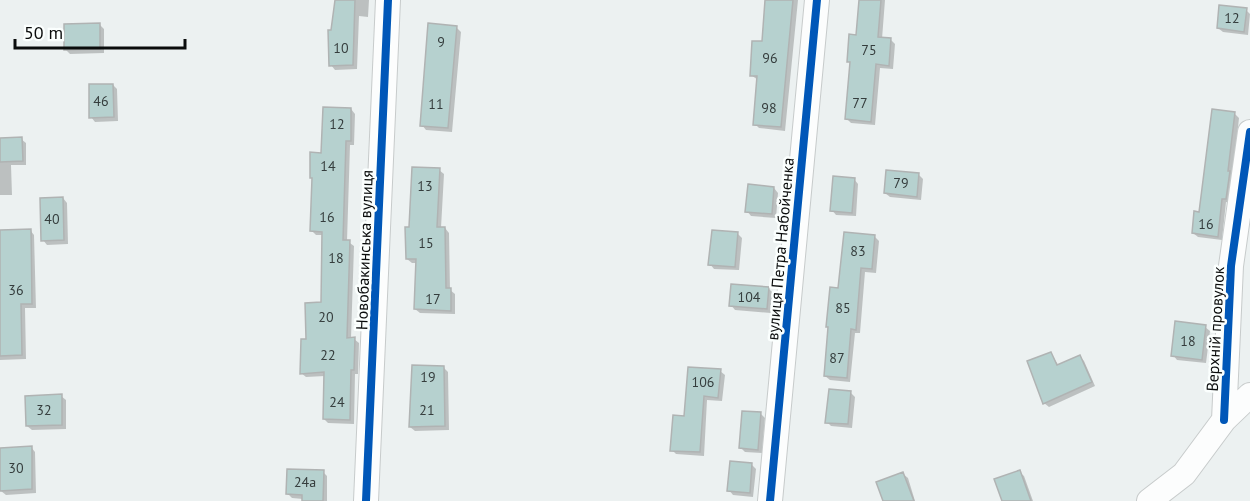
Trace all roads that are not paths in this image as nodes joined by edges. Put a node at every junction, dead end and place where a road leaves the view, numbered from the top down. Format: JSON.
{"nodes":[{"id":1,"x":388,"y":0,"type":"edge"},
{"id":2,"x":817,"y":0,"type":"edge"},
{"id":3,"x":1250,"y":132,"type":"edge"},
{"id":4,"x":1250,"y":395,"type":"edge"},
{"id":5,"x":1224,"y":420,"type":"junction"},
{"id":6,"x":366,"y":501,"type":"edge"},
{"id":7,"x":770,"y":501,"type":"edge"},
{"id":8,"x":1149,"y":501,"type":"edge"}],
"edges":[{"from":1,"to":6,"type":"street","name":"Новобакинська вулиця"},
{"from":2,"to":7,"type":"street","name":"вулиця Петра Набойченка"},
{"from":3,"to":5,"type":"street","name":"Верхній провулок"},
{"from":4,"to":5,"type":"street"},
{"from":5,"to":8,"type":"street"}]}
